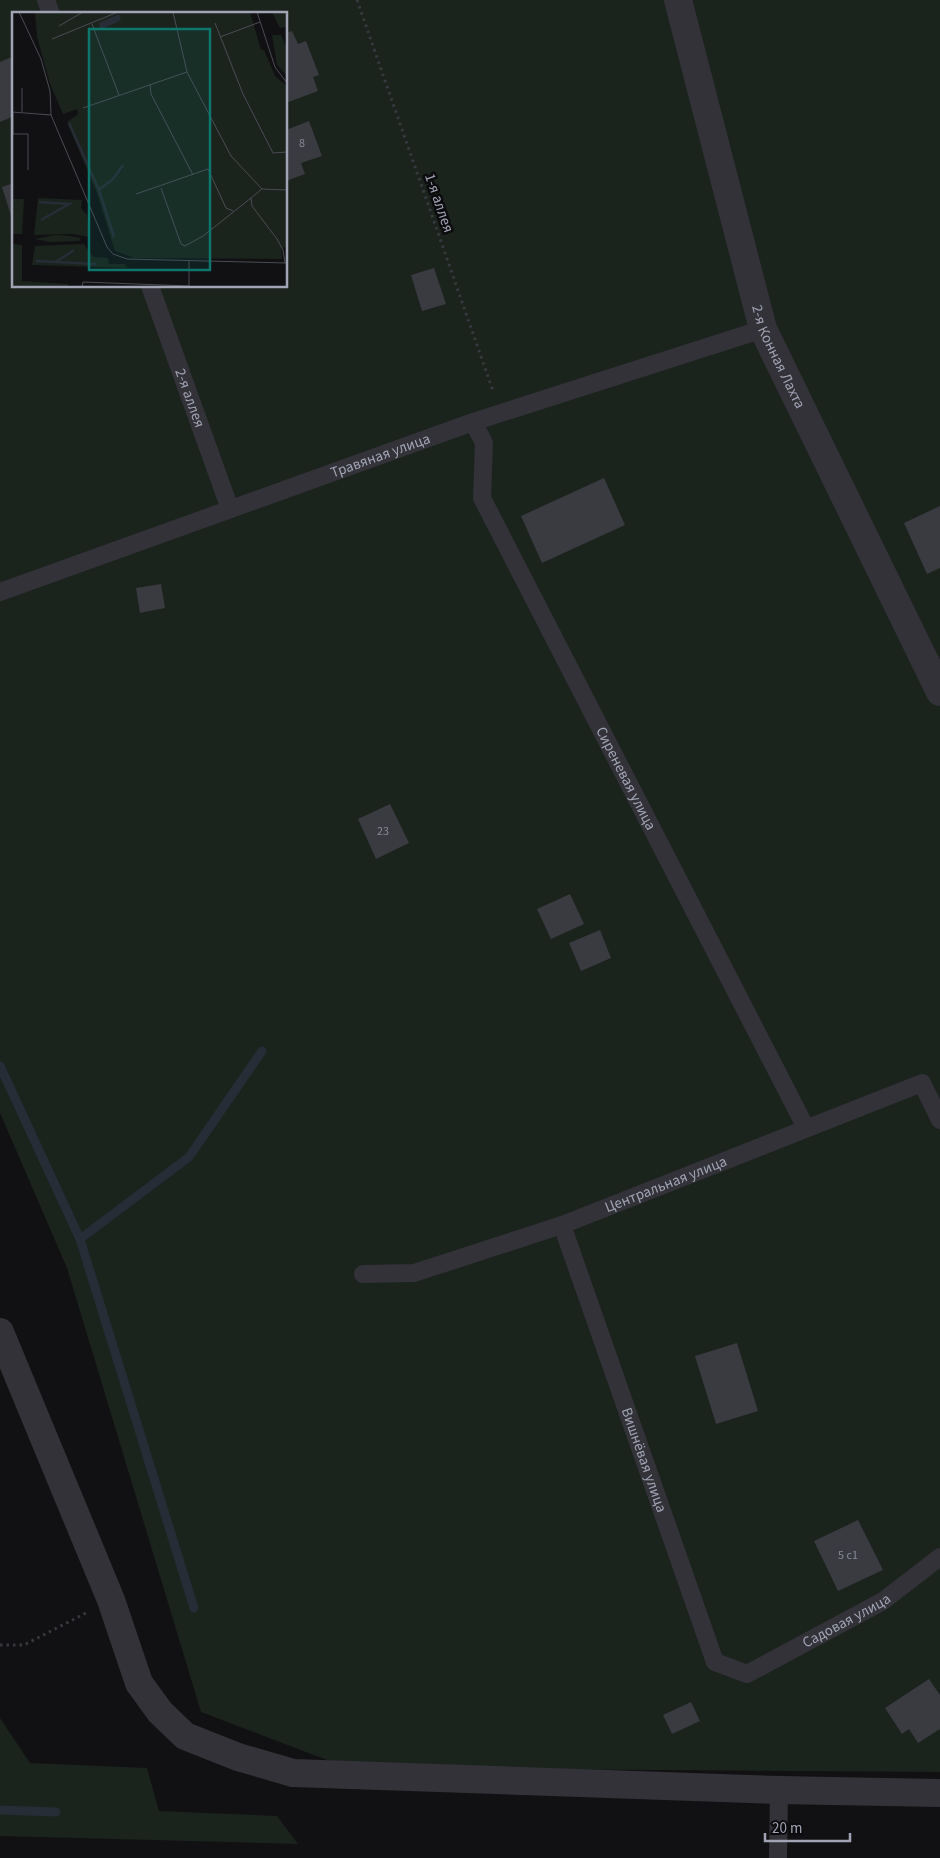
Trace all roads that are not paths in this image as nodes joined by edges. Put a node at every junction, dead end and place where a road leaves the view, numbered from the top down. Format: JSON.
{"nodes":[{"id":1,"x":46,"y":0,"type":"edge"},
{"id":2,"x":678,"y":0,"type":"edge"},
{"id":3,"x":50,"y":12,"type":"edge"},
{"id":4,"x":151,"y":288,"type":"edge"},
{"id":5,"x":763,"y":329,"type":"junction"},
{"id":6,"x":473,"y":422,"type":"junction"},
{"id":7,"x":230,"y":509,"type":"junction"},
{"id":8,"x":0,"y":592,"type":"edge"},
{"id":9,"x":940,"y":692,"type":"edge"},
{"id":10,"x":940,"y":1120,"type":"edge"},
{"id":11,"x":806,"y":1128,"type":"junction"},
{"id":12,"x":562,"y":1225,"type":"junction"},
{"id":13,"x":363,"y":1274,"type":"dead end"},
{"id":14,"x":0,"y":1332,"type":"edge"},
{"id":15,"x":940,"y":1558,"type":"edge"},
{"id":16,"x":747,"y":1674,"type":"joint"},
{"id":17,"x":779,"y":1790,"type":"junction"},
{"id":18,"x":940,"y":1792,"type":"edge"},
{"id":19,"x":778,"y":1858,"type":"edge"}],
"edges":[{"from":1,"to":3,"type":"lane"},
{"from":2,"to":5,"type":"street","name":"2-я Конная Лахта"},
{"from":4,"to":7,"type":"lane","name":"2-я аллея"},
{"from":5,"to":6,"type":"lane","name":"Травяная улица"},
{"from":5,"to":9,"type":"street","name":"2-я Конная Лахта"},
{"from":6,"to":7,"type":"lane","name":"Травяная улица"},
{"from":6,"to":11,"type":"lane","name":"Сиреневая улица"},
{"from":7,"to":8,"type":"lane","name":"Травяная улица"},
{"from":10,"to":11,"type":"lane","name":"Центральная улица"},
{"from":11,"to":12,"type":"lane","name":"Центральная улица"},
{"from":12,"to":13,"type":"lane","name":"Центральная улица"},
{"from":12,"to":16,"type":"lane","name":"Вишнёвая улица"},
{"from":14,"to":17,"type":"street"},
{"from":15,"to":16,"type":"lane","name":"Садовая улица"},
{"from":17,"to":18,"type":"street"},
{"from":17,"to":19,"type":"lane"}]}
